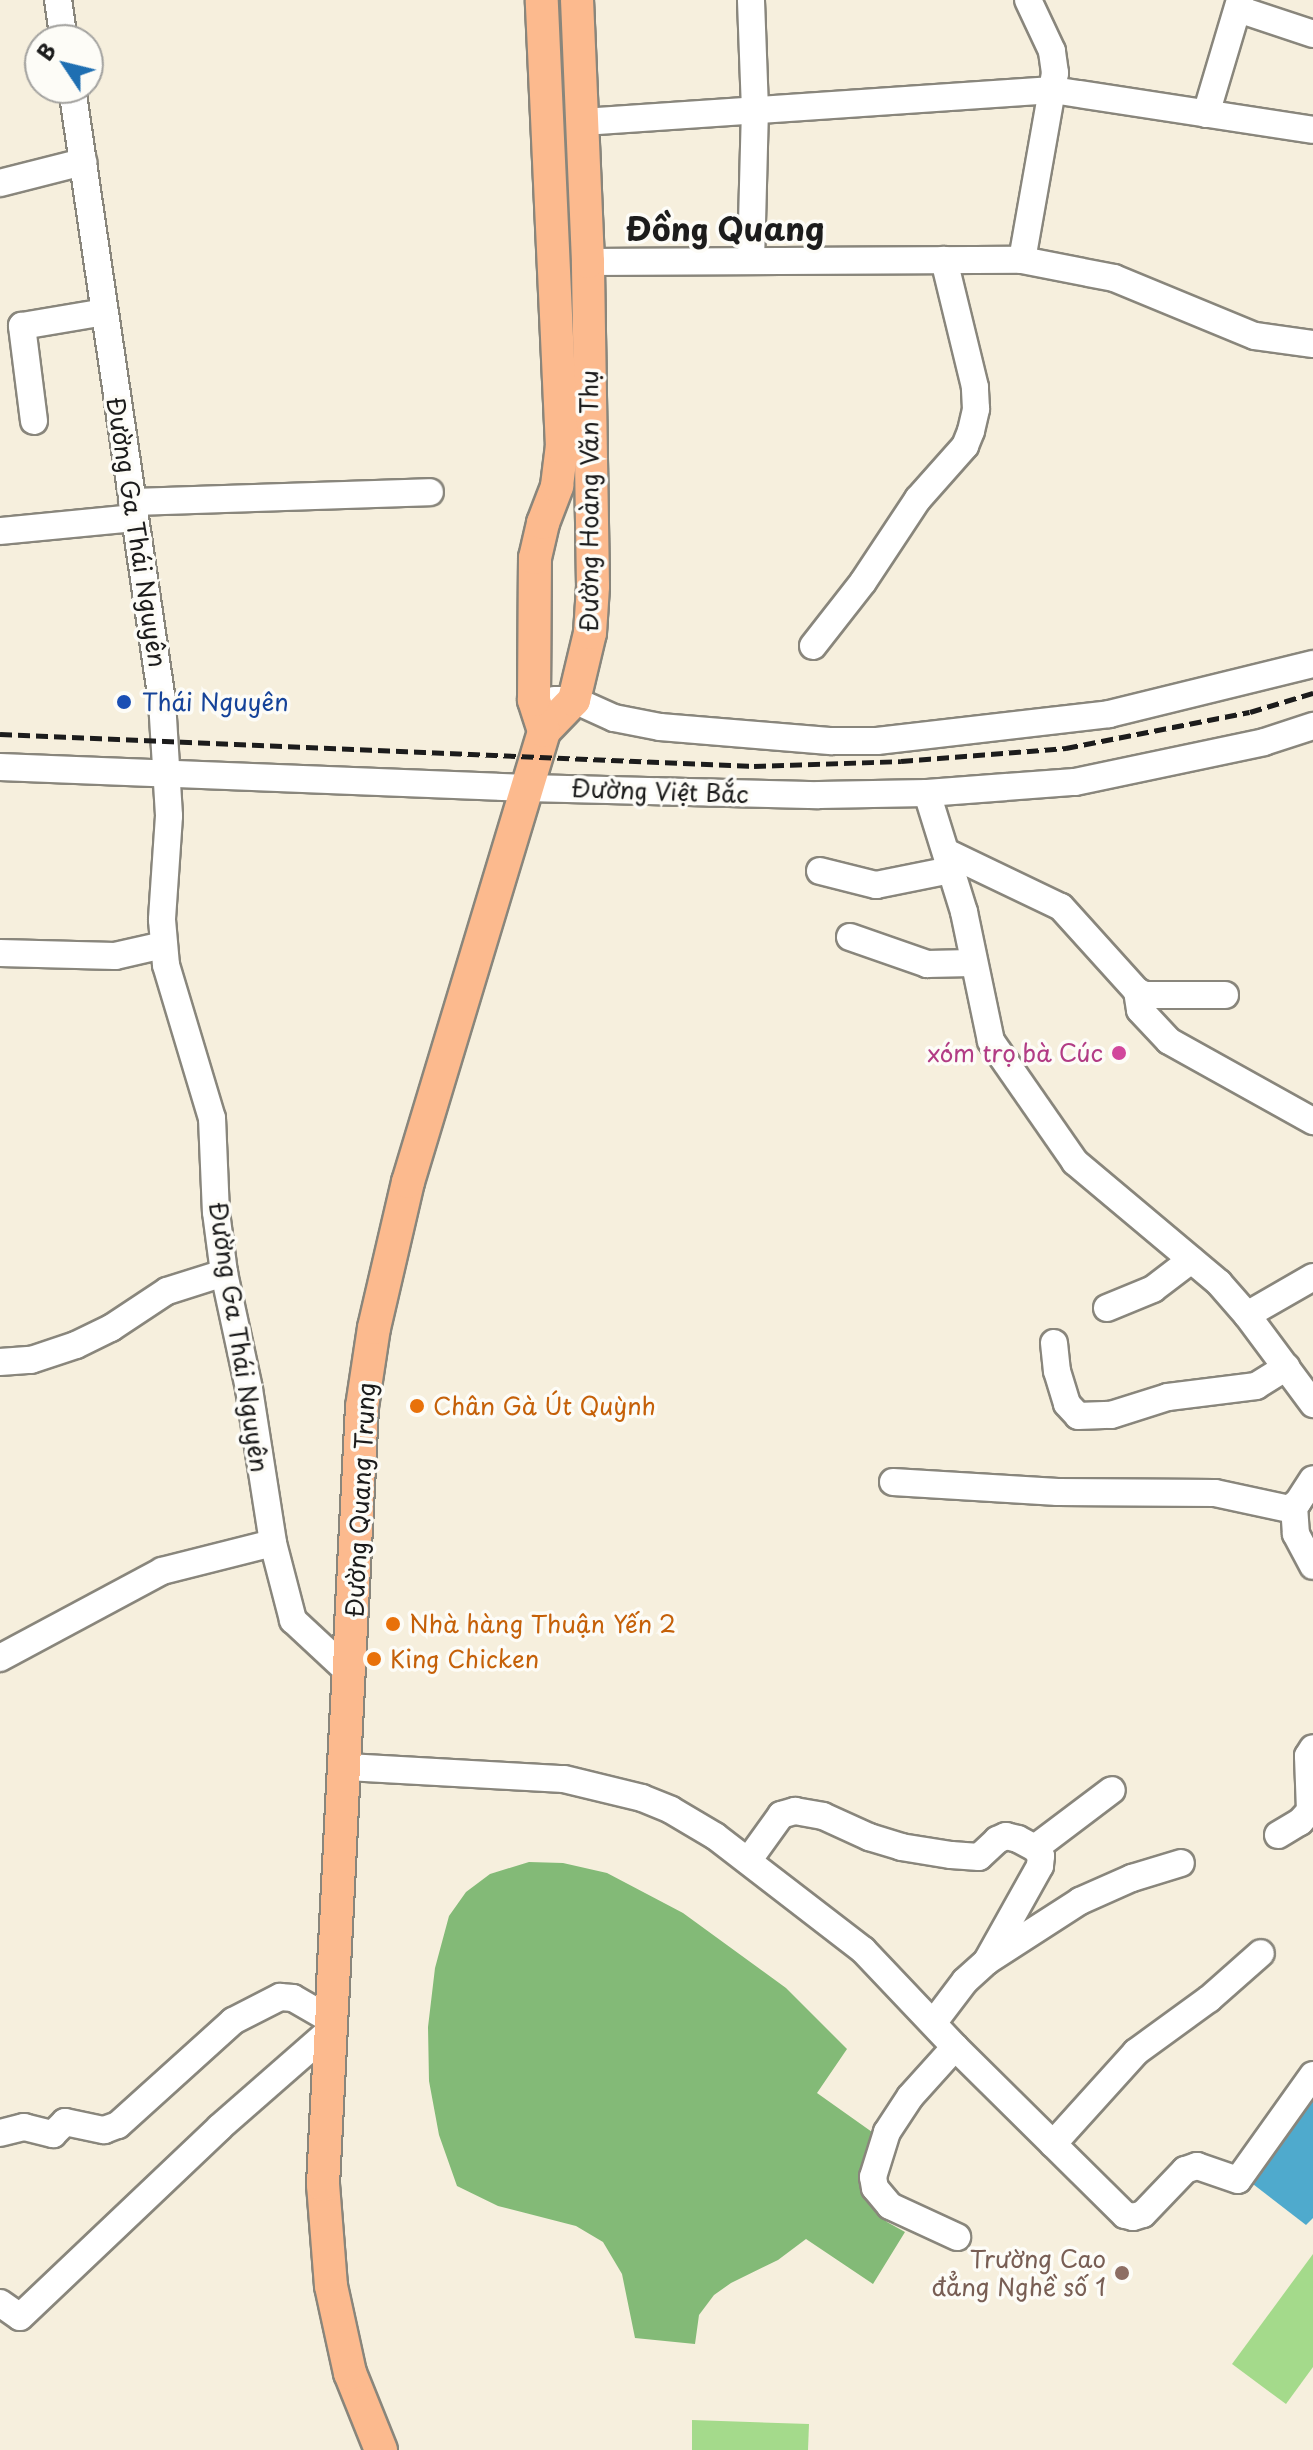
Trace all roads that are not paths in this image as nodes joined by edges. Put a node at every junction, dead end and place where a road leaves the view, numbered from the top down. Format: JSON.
{"nodes":[{"id":1,"x":58,"y":0,"type":"edge"},
{"id":2,"x":542,"y":0,"type":"edge"},
{"id":3,"x":577,"y":0,"type":"edge"},
{"id":4,"x":751,"y":0,"type":"edge"},
{"id":5,"x":1028,"y":0,"type":"edge"},
{"id":6,"x":1239,"y":5,"type":"edge"},
{"id":7,"x":62,"y":24,"type":"edge"},
{"id":8,"x":1313,"y":34,"type":"edge"},
{"id":9,"x":1053,"y":90,"type":"junction"},
{"id":10,"x":74,"y":104,"type":"edge"},
{"id":11,"x":755,"y":110,"type":"junction"},
{"id":12,"x":1206,"y":114,"type":"junction"},
{"id":13,"x":583,"y":122,"type":"junction"},
{"id":14,"x":1313,"y":130,"type":"edge"},
{"id":15,"x":83,"y":162,"type":"junction"},
{"id":16,"x":0,"y":183,"type":"edge"},
{"id":17,"x":944,"y":260,"type":"junction"},
{"id":18,"x":1022,"y":260,"type":"junction"},
{"id":19,"x":751,"y":261,"type":"junction"},
{"id":20,"x":588,"y":262,"type":"junction"},
{"id":21,"x":105,"y":312,"type":"junction"},
{"id":22,"x":1313,"y":344,"type":"edge"},
{"id":23,"x":34,"y":421,"type":"dead end"},
{"id":24,"x":430,"y":492,"type":"dead end"},
{"id":25,"x":133,"y":510,"type":"junction"},
{"id":26,"x":0,"y":531,"type":"edge"},
{"id":27,"x":813,"y":646,"type":"dead end"},
{"id":28,"x":1313,"y":664,"type":"edge"},
{"id":29,"x":534,"y":700,"type":"junction"},
{"id":30,"x":574,"y":700,"type":"junction"},
{"id":31,"x":1313,"y":726,"type":"edge"},
{"id":32,"x":542,"y":744,"type":"junction"},
{"id":33,"x":0,"y":767,"type":"edge"},
{"id":34,"x":167,"y":774,"type":"junction"},
{"id":35,"x":527,"y":788,"type":"junction"},
{"id":36,"x":927,"y":793,"type":"junction"},
{"id":37,"x":948,"y":861,"type":"junction"},
{"id":38,"x":820,"y":871,"type":"dead end"},
{"id":39,"x":850,"y":937,"type":"dead end"},
{"id":40,"x":163,"y":945,"type":"junction"},
{"id":41,"x":0,"y":953,"type":"edge"},
{"id":42,"x":972,"y":963,"type":"junction"},
{"id":43,"x":1137,"y":991,"type":"junction"},
{"id":44,"x":1225,"y":995,"type":"dead end"},
{"id":45,"x":1313,"y":1121,"type":"edge"},
{"id":46,"x":1191,"y":1260,"type":"junction"},
{"id":47,"x":224,"y":1273,"type":"junction"},
{"id":48,"x":1313,"y":1277,"type":"edge"},
{"id":49,"x":1107,"y":1308,"type":"dead end"},
{"id":50,"x":1247,"y":1315,"type":"junction"},
{"id":51,"x":1054,"y":1343,"type":"dead end"},
{"id":52,"x":0,"y":1362,"type":"edge"},
{"id":53,"x":1287,"y":1367,"type":"junction"},
{"id":54,"x":1313,"y":1404,"type":"edge"},
{"id":55,"x":1313,"y":1479,"type":"edge"},
{"id":56,"x":893,"y":1482,"type":"dead end"},
{"id":57,"x":1294,"y":1506,"type":"junction"},
{"id":58,"x":273,"y":1543,"type":"junction"},
{"id":59,"x":1313,"y":1566,"type":"edge"},
{"id":60,"x":0,"y":1658,"type":"edge"},
{"id":61,"x":351,"y":1674,"type":"junction"},
{"id":62,"x":1313,"y":1748,"type":"edge"},
{"id":63,"x":347,"y":1767,"type":"junction"},
{"id":64,"x":1112,"y":1790,"type":"dead end"},
{"id":65,"x":1278,"y":1835,"type":"dead end"},
{"id":66,"x":1035,"y":1848,"type":"junction"},
{"id":67,"x":748,"y":1861,"type":"junction"},
{"id":68,"x":1181,"y":1863,"type":"dead end"},
{"id":69,"x":1261,"y":1953,"type":"dead end"},
{"id":70,"x":987,"y":1961,"type":"junction"},
{"id":71,"x":934,"y":2022,"type":"junction"},
{"id":72,"x":332,"y":2025,"type":"junction"},
{"id":73,"x":955,"y":2047,"type":"junction"},
{"id":74,"x":1313,"y":2075,"type":"edge"},
{"id":75,"x":0,"y":2133,"type":"edge"},
{"id":76,"x":1053,"y":2144,"type":"junction"},
{"id":77,"x":957,"y":2237,"type":"dead end"},
{"id":78,"x":0,"y":2303,"type":"edge"},
{"id":79,"x":381,"y":2450,"type":"edge"}],
"edges":[{"from":1,"to":7,"type":"street"},
{"from":2,"to":29,"type":"main road","name":"Đường Hoàng Văn Thụ"},
{"from":3,"to":13,"type":"main road","name":"Đường Hoàng Văn Thụ"},
{"from":4,"to":11,"type":"street"},
{"from":5,"to":9,"type":"street"},
{"from":6,"to":8,"type":"street"},
{"from":6,"to":12,"type":"street"},
{"from":9,"to":11,"type":"street"},
{"from":9,"to":12,"type":"street"},
{"from":9,"to":18,"type":"street"},
{"from":10,"to":15,"type":"street","name":"Đường Ga Thái Nguyên"},
{"from":11,"to":13,"type":"street"},
{"from":11,"to":19,"type":"street"},
{"from":12,"to":14,"type":"street"},
{"from":13,"to":20,"type":"main road","name":"Đường Hoàng Văn Thụ"},
{"from":15,"to":16,"type":"street"},
{"from":15,"to":21,"type":"street","name":"Đường Ga Thái Nguyên"},
{"from":17,"to":18,"type":"street"},
{"from":17,"to":19,"type":"street"},
{"from":17,"to":27,"type":"street"},
{"from":18,"to":22,"type":"street"},
{"from":19,"to":20,"type":"street"},
{"from":20,"to":30,"type":"main road","name":"Đường Hoàng Văn Thụ"},
{"from":21,"to":23,"type":"street"},
{"from":21,"to":25,"type":"street","name":"Đường Ga Thái Nguyên"},
{"from":24,"to":25,"type":"street"},
{"from":25,"to":26,"type":"street"},
{"from":25,"to":34,"type":"street","name":"Đường Ga Thái Nguyên"},
{"from":28,"to":30,"type":"street"},
{"from":29,"to":30,"type":"street"},
{"from":29,"to":32,"type":"main road","name":"Đường Hoàng Văn Thụ"},
{"from":30,"to":32,"type":"main road"},
{"from":31,"to":36,"type":"street","name":"Đường Việt Bắc"},
{"from":32,"to":35,"type":"main road","name":"Đường Quang Trung"},
{"from":33,"to":34,"type":"street","name":"Đường Việt Bắc"},
{"from":34,"to":35,"type":"street","name":"Đường Việt Bắc"},
{"from":34,"to":40,"type":"street","name":"Đường Ga Thái Nguyên"},
{"from":35,"to":36,"type":"street","name":"Đường Việt Bắc"},
{"from":35,"to":61,"type":"main road","name":"Đường Quang Trung"},
{"from":36,"to":37,"type":"street"},
{"from":37,"to":38,"type":"street"},
{"from":37,"to":42,"type":"street"},
{"from":37,"to":43,"type":"street"},
{"from":39,"to":42,"type":"street"},
{"from":40,"to":41,"type":"street"},
{"from":40,"to":47,"type":"street","name":"Đường Ga Thái Nguyên"},
{"from":42,"to":46,"type":"street"},
{"from":43,"to":44,"type":"street"},
{"from":43,"to":45,"type":"street"},
{"from":46,"to":49,"type":"street"},
{"from":46,"to":50,"type":"street"},
{"from":47,"to":52,"type":"street"},
{"from":47,"to":58,"type":"street","name":"Đường Ga Thái Nguyên"},
{"from":48,"to":50,"type":"street"},
{"from":50,"to":53,"type":"street"},
{"from":51,"to":53,"type":"street"},
{"from":53,"to":54,"type":"street"},
{"from":55,"to":57,"type":"street"},
{"from":56,"to":57,"type":"street"},
{"from":57,"to":59,"type":"street"},
{"from":58,"to":60,"type":"street"},
{"from":58,"to":61,"type":"street","name":"Đường Ga Thái Nguyên"},
{"from":61,"to":63,"type":"main road","name":"Đường Quang Trung"},
{"from":62,"to":65,"type":"street"},
{"from":63,"to":67,"type":"street"},
{"from":63,"to":72,"type":"main road","name":"Đường Quang Trung"},
{"from":64,"to":66,"type":"street"},
{"from":66,"to":67,"type":"street"},
{"from":66,"to":70,"type":"street"},
{"from":67,"to":71,"type":"street"},
{"from":68,"to":70,"type":"street"},
{"from":69,"to":76,"type":"street"},
{"from":70,"to":71,"type":"street"},
{"from":71,"to":73,"type":"street"},
{"from":72,"to":75,"type":"street"},
{"from":72,"to":78,"type":"street"},
{"from":72,"to":79,"type":"main road","name":"Đường Quang Trung"},
{"from":73,"to":76,"type":"street"},
{"from":73,"to":77,"type":"street"},
{"from":74,"to":76,"type":"street"}]}
